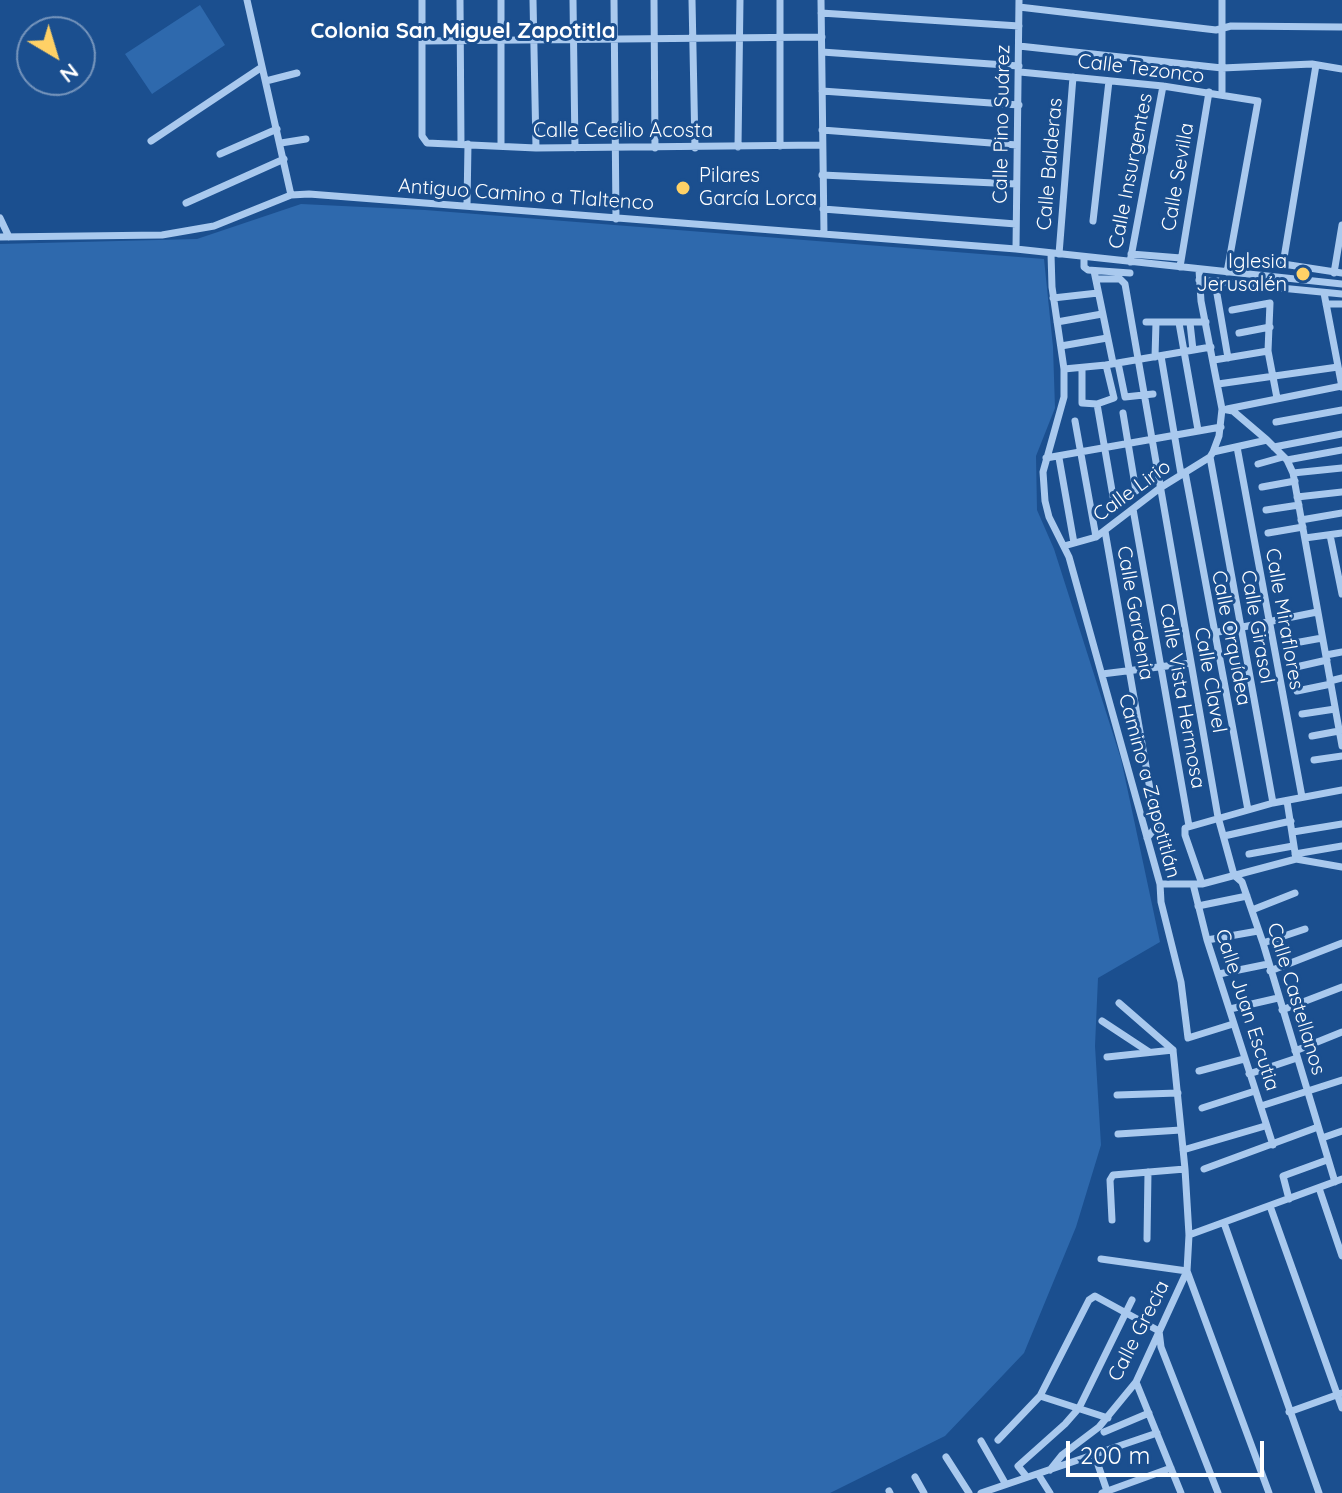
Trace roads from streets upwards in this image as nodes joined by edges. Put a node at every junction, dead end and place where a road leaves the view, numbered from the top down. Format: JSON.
{"nodes":[{"id":1,"x":247,"y":0,"type":"edge"},
{"id":2,"x":422,"y":0,"type":"edge"},
{"id":3,"x":460,"y":0,"type":"edge"},
{"id":4,"x":501,"y":0,"type":"edge"},
{"id":5,"x":533,"y":0,"type":"edge"},
{"id":6,"x":573,"y":0,"type":"edge"},
{"id":7,"x":614,"y":0,"type":"edge"},
{"id":8,"x":654,"y":0,"type":"edge"},
{"id":9,"x":692,"y":0,"type":"edge"},
{"id":10,"x":740,"y":0,"type":"edge"},
{"id":11,"x":780,"y":0,"type":"edge"},
{"id":12,"x":821,"y":0,"type":"edge"},
{"id":13,"x":1222,"y":0,"type":"edge"},
{"id":14,"x":1019,"y":4,"type":"edge"},
{"id":15,"x":821,"y":13,"type":"junction"},
{"id":16,"x":1019,"y":26,"type":"junction"},
{"id":17,"x":1342,"y":27,"type":"edge"},
{"id":18,"x":1223,"y":29,"type":"junction"},
{"id":19,"x":781,"y":37,"type":"junction"},
{"id":20,"x":822,"y":37,"type":"junction"},
{"id":21,"x":613,"y":38,"type":"junction"},
{"id":22,"x":655,"y":38,"type":"junction"},
{"id":23,"x":740,"y":38,"type":"junction"},
{"id":24,"x":501,"y":39,"type":"junction"},
{"id":25,"x":534,"y":39,"type":"junction"},
{"id":26,"x":574,"y":39,"type":"junction"},
{"id":27,"x":693,"y":39,"type":"junction"},
{"id":28,"x":459,"y":40,"type":"junction"},
{"id":29,"x":422,"y":41,"type":"junction"},
{"id":30,"x":1019,"y":46,"type":"junction"},
{"id":31,"x":822,"y":52,"type":"junction"},
{"id":32,"x":1316,"y":65,"type":"junction"},
{"id":33,"x":262,"y":67,"type":"junction"},
{"id":34,"x":1222,"y":68,"type":"junction"},
{"id":35,"x":1020,"y":69,"type":"junction"},
{"id":36,"x":1342,"y":69,"type":"edge"},
{"id":37,"x":297,"y":73,"type":"dead end"},
{"id":38,"x":1073,"y":77,"type":"junction"},
{"id":39,"x":266,"y":81,"type":"junction"},
{"id":40,"x":1109,"y":81,"type":"junction"},
{"id":41,"x":1163,"y":86,"type":"junction"},
{"id":42,"x":822,"y":91,"type":"junction"},
{"id":43,"x":1209,"y":92,"type":"junction"},
{"id":44,"x":1222,"y":95,"type":"junction"},
{"id":45,"x":1019,"y":105,"type":"junction"},
{"id":46,"x":277,"y":129,"type":"junction"},
{"id":47,"x":822,"y":130,"type":"junction"},
{"id":48,"x":306,"y":139,"type":"dead end"},
{"id":49,"x":151,"y":141,"type":"dead end"},
{"id":50,"x":281,"y":143,"type":"junction"},
{"id":51,"x":464,"y":144,"type":"junction"},
{"id":52,"x":501,"y":145,"type":"junction"},
{"id":53,"x":822,"y":145,"type":"junction"},
{"id":54,"x":1017,"y":145,"type":"junction"},
{"id":55,"x":780,"y":146,"type":"junction"},
{"id":56,"x":738,"y":147,"type":"junction"},
{"id":57,"x":536,"y":148,"type":"junction"},
{"id":58,"x":575,"y":148,"type":"junction"},
{"id":59,"x":615,"y":148,"type":"junction"},
{"id":60,"x":655,"y":148,"type":"junction"},
{"id":61,"x":695,"y":148,"type":"junction"},
{"id":62,"x":220,"y":154,"type":"dead end"},
{"id":63,"x":284,"y":159,"type":"junction"},
{"id":64,"x":822,"y":175,"type":"junction"},
{"id":65,"x":1016,"y":184,"type":"junction"},
{"id":66,"x":291,"y":195,"type":"junction"},
{"id":67,"x":186,"y":203,"type":"dead end"},
{"id":68,"x":467,"y":206,"type":"junction"},
{"id":69,"x":823,"y":209,"type":"junction"},
{"id":70,"x":0,"y":218,"type":"edge"},
{"id":71,"x":616,"y":219,"type":"junction"},
{"id":72,"x":1093,"y":221,"type":"dead end"},
{"id":73,"x":1016,"y":224,"type":"junction"},
{"id":74,"x":1342,"y":225,"type":"edge"},
{"id":75,"x":824,"y":234,"type":"junction"},
{"id":76,"x":4,"y":237,"type":"edge"},
{"id":77,"x":1016,"y":249,"type":"junction"},
{"id":78,"x":1055,"y":254,"type":"junction"},
{"id":79,"x":1084,"y":258,"type":"junction"},
{"id":80,"x":1130,"y":258,"type":"junction"},
{"id":81,"x":1181,"y":258,"type":"junction"},
{"id":82,"x":1180,"y":267,"type":"junction"},
{"id":83,"x":1199,"y":270,"type":"junction"},
{"id":84,"x":1227,"y":272,"type":"junction"},
{"id":85,"x":1130,"y":273,"type":"dead end"},
{"id":86,"x":1338,"y":273,"type":"edge"},
{"id":87,"x":1095,"y":275,"type":"junction"},
{"id":88,"x":1199,"y":280,"type":"junction"},
{"id":89,"x":1218,"y":281,"type":"junction"},
{"id":90,"x":1342,"y":284,"type":"edge"},
{"id":91,"x":1098,"y":293,"type":"junction"},
{"id":92,"x":1324,"y":293,"type":"junction"},
{"id":93,"x":1342,"y":294,"type":"edge"},
{"id":94,"x":1053,"y":298,"type":"junction"},
{"id":95,"x":1326,"y":304,"type":"junction"},
{"id":96,"x":1342,"y":304,"type":"edge"},
{"id":97,"x":1232,"y":310,"type":"dead end"},
{"id":98,"x":1102,"y":314,"type":"junction"},
{"id":99,"x":1057,"y":322,"type":"junction"},
{"id":100,"x":1146,"y":322,"type":"dead end"},
{"id":101,"x":1156,"y":322,"type":"junction"},
{"id":102,"x":1206,"y":322,"type":"junction"},
{"id":103,"x":1179,"y":323,"type":"junction"},
{"id":104,"x":1190,"y":323,"type":"junction"},
{"id":105,"x":1270,"y":327,"type":"junction"},
{"id":106,"x":1239,"y":333,"type":"dead end"},
{"id":107,"x":1107,"y":338,"type":"junction"},
{"id":108,"x":1061,"y":346,"type":"junction"},
{"id":109,"x":1211,"y":347,"type":"junction"},
{"id":110,"x":1193,"y":350,"type":"junction"},
{"id":111,"x":1268,"y":351,"type":"junction"},
{"id":112,"x":1183,"y":352,"type":"junction"},
{"id":113,"x":1158,"y":356,"type":"junction"},
{"id":114,"x":1228,"y":358,"type":"junction"},
{"id":115,"x":1138,"y":359,"type":"junction"},
{"id":116,"x":1214,"y":360,"type":"junction"},
{"id":117,"x":1113,"y":364,"type":"junction"},
{"id":118,"x":1338,"y":367,"type":"junction"},
{"id":119,"x":1082,"y":368,"type":"junction"},
{"id":120,"x":1064,"y":369,"type":"junction"},
{"id":121,"x":1272,"y":377,"type":"junction"},
{"id":122,"x":1218,"y":384,"type":"junction"},
{"id":123,"x":1342,"y":386,"type":"edge"},
{"id":124,"x":1149,"y":395,"type":"junction"},
{"id":125,"x":1277,"y":398,"type":"junction"},
{"id":126,"x":1097,"y":404,"type":"junction"},
{"id":127,"x":1225,"y":409,"type":"junction"},
{"id":128,"x":1342,"y":410,"type":"edge"},
{"id":129,"x":1123,"y":413,"type":"dead end"},
{"id":130,"x":1075,"y":421,"type":"dead end"},
{"id":131,"x":1276,"y":422,"type":"dead end"},
{"id":132,"x":1221,"y":427,"type":"junction"},
{"id":133,"x":1198,"y":430,"type":"junction"},
{"id":134,"x":1175,"y":434,"type":"junction"},
{"id":135,"x":1342,"y":434,"type":"edge"},
{"id":136,"x":1152,"y":438,"type":"junction"},
{"id":137,"x":1267,"y":440,"type":"junction"},
{"id":138,"x":1128,"y":443,"type":"junction"},
{"id":139,"x":1237,"y":447,"type":"junction"},
{"id":140,"x":1274,"y":447,"type":"junction"},
{"id":141,"x":1104,"y":448,"type":"junction"},
{"id":142,"x":1342,"y":450,"type":"edge"},
{"id":143,"x":1082,"y":452,"type":"junction"},
{"id":144,"x":1211,"y":454,"type":"junction"},
{"id":145,"x":1046,"y":458,"type":"junction"},
{"id":146,"x":1059,"y":458,"type":"junction"},
{"id":147,"x":1285,"y":458,"type":"junction"},
{"id":148,"x":1258,"y":464,"type":"dead end"},
{"id":149,"x":1342,"y":468,"type":"edge"},
{"id":150,"x":1183,"y":473,"type":"junction"},
{"id":151,"x":1294,"y":477,"type":"junction"},
{"id":152,"x":1262,"y":487,"type":"dead end"},
{"id":153,"x":1160,"y":488,"type":"junction"},
{"id":154,"x":1136,"y":491,"type":"dead end"},
{"id":155,"x":1342,"y":492,"type":"edge"},
{"id":156,"x":1298,"y":501,"type":"junction"},
{"id":157,"x":1114,"y":502,"type":"dead end"},
{"id":158,"x":1133,"y":509,"type":"junction"},
{"id":159,"x":1266,"y":510,"type":"dead end"},
{"id":160,"x":1342,"y":513,"type":"edge"},
{"id":161,"x":1302,"y":524,"type":"junction"},
{"id":162,"x":1105,"y":531,"type":"junction"},
{"id":163,"x":1268,"y":533,"type":"dead end"},
{"id":164,"x":1342,"y":533,"type":"edge"},
{"id":165,"x":1330,"y":535,"type":"junction"},
{"id":166,"x":1096,"y":537,"type":"junction"},
{"id":167,"x":1305,"y":538,"type":"junction"},
{"id":168,"x":1074,"y":543,"type":"junction"},
{"id":169,"x":1064,"y":546,"type":"junction"},
{"id":170,"x":1342,"y":594,"type":"edge"},
{"id":171,"x":1317,"y":612,"type":"junction"},
{"id":172,"x":1268,"y":622,"type":"junction"},
{"id":173,"x":1240,"y":627,"type":"junction"},
{"id":174,"x":1213,"y":633,"type":"junction"},
{"id":175,"x":1322,"y":638,"type":"junction"},
{"id":176,"x":1289,"y":644,"type":"dead end"},
{"id":177,"x":1342,"y":652,"type":"edge"},
{"id":178,"x":1326,"y":658,"type":"junction"},
{"id":179,"x":1191,"y":663,"type":"junction"},
{"id":180,"x":1160,"y":667,"type":"junction"},
{"id":181,"x":1296,"y":667,"type":"dead end"},
{"id":182,"x":1129,"y":671,"type":"junction"},
{"id":183,"x":1102,"y":674,"type":"junction"},
{"id":184,"x":1342,"y":678,"type":"edge"},
{"id":185,"x":1330,"y":682,"type":"junction"},
{"id":186,"x":1297,"y":691,"type":"dead end"},
{"id":187,"x":1335,"y":709,"type":"junction"},
{"id":188,"x":1302,"y":714,"type":"dead end"},
{"id":189,"x":1339,"y":731,"type":"junction"},
{"id":190,"x":1312,"y":736,"type":"dead end"},
{"id":191,"x":1342,"y":746,"type":"edge"},
{"id":192,"x":1342,"y":756,"type":"edge"},
{"id":193,"x":1314,"y":760,"type":"dead end"},
{"id":194,"x":1342,"y":790,"type":"edge"},
{"id":195,"x":1302,"y":797,"type":"junction"},
{"id":196,"x":1287,"y":801,"type":"junction"},
{"id":197,"x":1273,"y":803,"type":"junction"},
{"id":198,"x":1248,"y":810,"type":"junction"},
{"id":199,"x":1218,"y":817,"type":"junction"},
{"id":200,"x":1291,"y":821,"type":"junction"},
{"id":201,"x":1342,"y":824,"type":"edge"},
{"id":202,"x":1189,"y":826,"type":"junction"},
{"id":203,"x":1293,"y":832,"type":"junction"},
{"id":204,"x":1224,"y":836,"type":"junction"},
{"id":205,"x":1147,"y":838,"type":"junction"},
{"id":206,"x":1342,"y":846,"type":"edge"},
{"id":207,"x":1295,"y":853,"type":"junction"},
{"id":208,"x":1249,"y":854,"type":"dead end"},
{"id":209,"x":1342,"y":867,"type":"edge"},
{"id":210,"x":1234,"y":875,"type":"junction"},
{"id":211,"x":1160,"y":884,"type":"junction"},
{"id":212,"x":1198,"y":884,"type":"junction"},
{"id":213,"x":1295,"y":893,"type":"dead end"},
{"id":214,"x":1247,"y":896,"type":"junction"},
{"id":215,"x":1198,"y":906,"type":"junction"},
{"id":216,"x":1252,"y":910,"type":"junction"},
{"id":217,"x":1305,"y":929,"type":"dead end"},
{"id":218,"x":1258,"y":931,"type":"junction"},
{"id":219,"x":1207,"y":940,"type":"junction"},
{"id":220,"x":1263,"y":943,"type":"junction"},
{"id":221,"x":1342,"y":943,"type":"edge"},
{"id":222,"x":1269,"y":968,"type":"junction"},
{"id":223,"x":1219,"y":974,"type":"junction"},
{"id":224,"x":1342,"y":987,"type":"edge"},
{"id":225,"x":1278,"y":998,"type":"junction"},
{"id":226,"x":1119,"y":1003,"type":"dead end"},
{"id":227,"x":1230,"y":1009,"type":"junction"},
{"id":228,"x":1282,"y":1010,"type":"junction"},
{"id":229,"x":1102,"y":1021,"type":"dead end"},
{"id":230,"x":1233,"y":1024,"type":"junction"},
{"id":231,"x":1342,"y":1032,"type":"edge"},
{"id":232,"x":1173,"y":1050,"type":"junction"},
{"id":233,"x":1149,"y":1052,"type":"junction"},
{"id":234,"x":1296,"y":1055,"type":"junction"},
{"id":235,"x":1107,"y":1057,"type":"dead end"},
{"id":236,"x":1244,"y":1059,"type":"junction"},
{"id":237,"x":1199,"y":1071,"type":"dead end"},
{"id":238,"x":1249,"y":1074,"type":"junction"},
{"id":239,"x":1342,"y":1080,"type":"edge"},
{"id":240,"x":1255,"y":1091,"type":"junction"},
{"id":241,"x":1178,"y":1093,"type":"junction"},
{"id":242,"x":1307,"y":1093,"type":"junction"},
{"id":243,"x":1117,"y":1095,"type":"dead end"},
{"id":244,"x":1261,"y":1106,"type":"junction"},
{"id":245,"x":1202,"y":1108,"type":"dead end"},
{"id":246,"x":1265,"y":1126,"type":"junction"},
{"id":247,"x":1318,"y":1127,"type":"junction"},
{"id":248,"x":1181,"y":1130,"type":"junction"},
{"id":249,"x":1342,"y":1131,"type":"edge"},
{"id":250,"x":1118,"y":1134,"type":"dead end"},
{"id":251,"x":1322,"y":1138,"type":"junction"},
{"id":252,"x":1273,"y":1145,"type":"junction"},
{"id":253,"x":1183,"y":1150,"type":"junction"},
{"id":254,"x":1327,"y":1160,"type":"junction"},
{"id":255,"x":1185,"y":1169,"type":"junction"},
{"id":256,"x":1204,"y":1169,"type":"dead end"},
{"id":257,"x":1148,"y":1172,"type":"junction"},
{"id":258,"x":1338,"y":1181,"type":"edge"},
{"id":259,"x":1319,"y":1188,"type":"junction"},
{"id":260,"x":1289,"y":1199,"type":"junction"},
{"id":261,"x":1270,"y":1206,"type":"junction"},
{"id":262,"x":1112,"y":1220,"type":"dead end"},
{"id":263,"x":1224,"y":1223,"type":"junction"},
{"id":264,"x":1189,"y":1235,"type":"junction"},
{"id":265,"x":1147,"y":1239,"type":"dead end"},
{"id":266,"x":1342,"y":1256,"type":"edge"},
{"id":267,"x":1101,"y":1259,"type":"dead end"},
{"id":268,"x":1187,"y":1271,"type":"junction"},
{"id":269,"x":1132,"y":1300,"type":"dead end"},
{"id":270,"x":1127,"y":1312,"type":"junction"},
{"id":271,"x":1159,"y":1331,"type":"junction"},
{"id":272,"x":1136,"y":1382,"type":"junction"},
{"id":273,"x":1340,"y":1394,"type":"edge"},
{"id":274,"x":1040,"y":1396,"type":"junction"},
{"id":275,"x":1079,"y":1408,"type":"junction"},
{"id":276,"x":1342,"y":1408,"type":"edge"},
{"id":277,"x":1289,"y":1412,"type":"junction"},
{"id":278,"x":1149,"y":1413,"type":"junction"},
{"id":279,"x":1108,"y":1418,"type":"junction"},
{"id":280,"x":1104,"y":1432,"type":"dead end"},
{"id":281,"x":1157,"y":1433,"type":"junction"},
{"id":282,"x":998,"y":1440,"type":"dead end"},
{"id":283,"x":981,"y":1441,"type":"dead end"},
{"id":284,"x":1095,"y":1456,"type":"junction"},
{"id":285,"x":946,"y":1457,"type":"dead end"},
{"id":286,"x":1171,"y":1468,"type":"junction"},
{"id":287,"x":1050,"y":1470,"type":"junction"},
{"id":288,"x":1038,"y":1474,"type":"junction"},
{"id":289,"x":1026,"y":1476,"type":"junction"},
{"id":290,"x":915,"y":1477,"type":"dead end"},
{"id":291,"x":1005,"y":1483,"type":"junction"},
{"id":292,"x":1105,"y":1492,"type":"edge"},
{"id":293,"x":924,"y":1493,"type":"edge"},
{"id":294,"x":969,"y":1493,"type":"edge"},
{"id":295,"x":981,"y":1493,"type":"edge"},
{"id":296,"x":1050,"y":1493,"type":"edge"},
{"id":297,"x":1181,"y":1493,"type":"edge"},
{"id":298,"x":1218,"y":1493,"type":"edge"},
{"id":299,"x":1269,"y":1493,"type":"edge"},
{"id":300,"x":1319,"y":1493,"type":"edge"}],
"edges":[{"from":1,"to":33,"type":"street"},
{"from":2,"to":29,"type":"street"},
{"from":3,"to":28,"type":"street"},
{"from":4,"to":24,"type":"street"},
{"from":5,"to":25,"type":"street"},
{"from":6,"to":26,"type":"street"},
{"from":7,"to":21,"type":"street"},
{"from":8,"to":22,"type":"street"},
{"from":9,"to":27,"type":"street"},
{"from":10,"to":23,"type":"street"},
{"from":11,"to":19,"type":"street"},
{"from":12,"to":15,"type":"street"},
{"from":13,"to":18,"type":"street"},
{"from":14,"to":16,"type":"street","name":"Calle Pino Suárez"},
{"from":14,"to":18,"type":"street"},
{"from":15,"to":16,"type":"street"},
{"from":15,"to":20,"type":"street"},
{"from":16,"to":30,"type":"street","name":"Calle Pino Suárez"},
{"from":17,"to":18,"type":"street"},
{"from":18,"to":34,"type":"street"},
{"from":19,"to":20,"type":"street"},
{"from":19,"to":23,"type":"street"},
{"from":19,"to":55,"type":"street"},
{"from":20,"to":31,"type":"street"},
{"from":21,"to":22,"type":"street"},
{"from":21,"to":26,"type":"street"},
{"from":21,"to":59,"type":"street"},
{"from":22,"to":27,"type":"street"},
{"from":22,"to":60,"type":"street"},
{"from":23,"to":27,"type":"street"},
{"from":23,"to":56,"type":"street"},
{"from":24,"to":25,"type":"street"},
{"from":24,"to":28,"type":"street"},
{"from":24,"to":52,"type":"street"},
{"from":25,"to":26,"type":"street"},
{"from":25,"to":57,"type":"street"},
{"from":26,"to":58,"type":"street"},
{"from":27,"to":61,"type":"street"},
{"from":28,"to":29,"type":"street"},
{"from":28,"to":51,"type":"street"},
{"from":29,"to":51,"type":"street","name":"Calle Cecilio Acosta"},
{"from":30,"to":34,"type":"street"},
{"from":30,"to":35,"type":"street","name":"Calle Pino Suárez"},
{"from":31,"to":35,"type":"street","name":"Calle Tezonco"},
{"from":31,"to":42,"type":"street"},
{"from":32,"to":34,"type":"street"},
{"from":32,"to":36,"type":"street"},
{"from":32,"to":86,"type":"street"},
{"from":33,"to":39,"type":"street"},
{"from":33,"to":49,"type":"street"},
{"from":34,"to":44,"type":"street"},
{"from":35,"to":38,"type":"street","name":"Calle Tezonco"},
{"from":35,"to":45,"type":"street","name":"Calle Pino Suárez"},
{"from":37,"to":39,"type":"street"},
{"from":38,"to":40,"type":"street","name":"Calle Tezonco"},
{"from":38,"to":78,"type":"street","name":"Calle Balderas"},
{"from":39,"to":46,"type":"street"},
{"from":40,"to":41,"type":"street","name":"Calle Tezonco"},
{"from":40,"to":72,"type":"street"},
{"from":41,"to":43,"type":"street","name":"Calle Tezonco"},
{"from":41,"to":80,"type":"street","name":"Calle Insurgentes"},
{"from":42,"to":45,"type":"street"},
{"from":42,"to":47,"type":"street"},
{"from":43,"to":44,"type":"street","name":"Calle Tezonco"},
{"from":43,"to":81,"type":"street","name":"Calle Sevilla"},
{"from":44,"to":84,"type":"street","name":"Calle Tezonco"},
{"from":45,"to":54,"type":"street","name":"Calle Pino Suárez"},
{"from":46,"to":50,"type":"street"},
{"from":46,"to":62,"type":"street"},
{"from":47,"to":53,"type":"street"},
{"from":47,"to":54,"type":"street"},
{"from":48,"to":50,"type":"street"},
{"from":50,"to":63,"type":"street"},
{"from":51,"to":52,"type":"street","name":"Calle Cecilio Acosta"},
{"from":51,"to":68,"type":"street"},
{"from":52,"to":57,"type":"street","name":"Calle Cecilio Acosta"},
{"from":53,"to":55,"type":"street","name":"Calle Cecilio Acosta"},
{"from":53,"to":64,"type":"street"},
{"from":54,"to":65,"type":"street","name":"Calle Pino Suárez"},
{"from":55,"to":56,"type":"street","name":"Calle Cecilio Acosta"},
{"from":56,"to":61,"type":"street","name":"Calle Cecilio Acosta"},
{"from":57,"to":58,"type":"street","name":"Calle Cecilio Acosta"},
{"from":58,"to":59,"type":"street","name":"Calle Cecilio Acosta"},
{"from":59,"to":60,"type":"street","name":"Calle Cecilio Acosta"},
{"from":59,"to":71,"type":"street"},
{"from":60,"to":61,"type":"street","name":"Calle Cecilio Acosta"},
{"from":63,"to":66,"type":"street"},
{"from":63,"to":67,"type":"street"},
{"from":64,"to":65,"type":"street"},
{"from":64,"to":69,"type":"street"},
{"from":65,"to":73,"type":"street","name":"Calle Pino Suárez"},
{"from":66,"to":68,"type":"street","name":"Antiguo Camino a Tlaltenco"},
{"from":66,"to":76,"type":"street","name":"Antiguo Camino a Tlaltenco"},
{"from":68,"to":71,"type":"street","name":"Antiguo Camino a Tlaltenco"},
{"from":69,"to":73,"type":"street"},
{"from":69,"to":75,"type":"street"},
{"from":70,"to":76,"type":"street"},
{"from":71,"to":75,"type":"street","name":"Antiguo Camino a Tlaltenco"},
{"from":73,"to":77,"type":"street","name":"Calle Pino Suárez"},
{"from":74,"to":86,"type":"street"},
{"from":75,"to":77,"type":"street","name":"Antiguo Camino a Tlaltenco"},
{"from":77,"to":78,"type":"street","name":"Antiguo Camino a Tlaltenco"},
{"from":78,"to":79,"type":"street","name":"Antiguo Camino a Tlaltenco"},
{"from":78,"to":94,"type":"street","name":"Calle Balderas"},
{"from":79,"to":80,"type":"street","name":"Antiguo Camino a Tlaltenco"},
{"from":79,"to":87,"type":"street"},
{"from":80,"to":81,"type":"street"},
{"from":80,"to":82,"type":"street","name":"Antiguo Camino a Tlaltenco"},
{"from":81,"to":82,"type":"street","name":"Calle Sevilla"},
{"from":82,"to":83,"type":"street","name":"Antiguo Camino a Tlaltenco"},
{"from":83,"to":84,"type":"street","name":"Antiguo Camino a Tlaltenco"},
{"from":83,"to":88,"type":"street"},
{"from":84,"to":90,"type":"street","name":"Antiguo Camino a Tlaltenco"},
{"from":85,"to":87,"type":"street"},
{"from":87,"to":91,"type":"street"},
{"from":87,"to":115,"type":"street","name":"Calle Clavel"},
{"from":88,"to":89,"type":"street"},
{"from":88,"to":102,"type":"street"},
{"from":89,"to":92,"type":"street"},
{"from":89,"to":114,"type":"street"},
{"from":91,"to":94,"type":"street"},
{"from":91,"to":98,"type":"street"},
{"from":92,"to":93,"type":"street"},
{"from":92,"to":95,"type":"street"},
{"from":94,"to":99,"type":"street","name":"Calle Balderas"},
{"from":95,"to":96,"type":"street"},
{"from":95,"to":118,"type":"street"},
{"from":97,"to":105,"type":"street"},
{"from":98,"to":99,"type":"street"},
{"from":98,"to":107,"type":"street"},
{"from":99,"to":108,"type":"street","name":"Calle Balderas"},
{"from":100,"to":101,"type":"street"},
{"from":101,"to":103,"type":"street"},
{"from":101,"to":113,"type":"street","name":"Calle Orquídea"},
{"from":102,"to":104,"type":"street"},
{"from":102,"to":109,"type":"street"},
{"from":103,"to":104,"type":"street"},
{"from":103,"to":112,"type":"street"},
{"from":104,"to":110,"type":"street"},
{"from":105,"to":106,"type":"street"},
{"from":105,"to":111,"type":"street"},
{"from":107,"to":108,"type":"street"},
{"from":107,"to":117,"type":"street"},
{"from":108,"to":120,"type":"street","name":"Calle Balderas"},
{"from":109,"to":110,"type":"street"},
{"from":109,"to":116,"type":"street"},
{"from":110,"to":112,"type":"street"},
{"from":111,"to":114,"type":"street"},
{"from":111,"to":121,"type":"street"},
{"from":112,"to":113,"type":"street"},
{"from":112,"to":133,"type":"street"},
{"from":113,"to":115,"type":"street"},
{"from":113,"to":134,"type":"street","name":"Calle Orquídea"},
{"from":114,"to":116,"type":"street"},
{"from":115,"to":117,"type":"street"},
{"from":115,"to":124,"type":"street","name":"Calle Clavel"},
{"from":116,"to":122,"type":"street"},
{"from":117,"to":119,"type":"street"},
{"from":117,"to":124,"type":"street"},
{"from":117,"to":126,"type":"street"},
{"from":118,"to":121,"type":"street"},
{"from":118,"to":123,"type":"street"},
{"from":119,"to":120,"type":"street"},
{"from":119,"to":126,"type":"street"},
{"from":120,"to":145,"type":"street","name":"Camino a Zapotitlán"},
{"from":121,"to":122,"type":"street"},
{"from":121,"to":125,"type":"street"},
{"from":122,"to":127,"type":"street"},
{"from":123,"to":125,"type":"street"},
{"from":124,"to":136,"type":"street","name":"Calle Clavel"},
{"from":125,"to":127,"type":"street"},
{"from":126,"to":141,"type":"street"},
{"from":127,"to":132,"type":"street"},
{"from":127,"to":137,"type":"street"},
{"from":128,"to":131,"type":"street"},
{"from":129,"to":138,"type":"street"},
{"from":130,"to":143,"type":"street"},
{"from":132,"to":133,"type":"street"},
{"from":132,"to":144,"type":"street"},
{"from":133,"to":134,"type":"street"},
{"from":134,"to":136,"type":"street"},
{"from":134,"to":150,"type":"street","name":"Calle Orquídea"},
{"from":135,"to":140,"type":"street"},
{"from":136,"to":138,"type":"street"},
{"from":136,"to":153,"type":"street","name":"Calle Clavel"},
{"from":137,"to":139,"type":"street","name":"Calle Lirio"},
{"from":137,"to":140,"type":"street"},
{"from":138,"to":141,"type":"street"},
{"from":138,"to":154,"type":"street"},
{"from":139,"to":144,"type":"street","name":"Calle Lirio"},
{"from":139,"to":172,"type":"street","name":"Calle Miraflores"},
{"from":140,"to":147,"type":"street"},
{"from":141,"to":143,"type":"street"},
{"from":141,"to":157,"type":"street"},
{"from":142,"to":147,"type":"street"},
{"from":143,"to":146,"type":"street"},
{"from":143,"to":166,"type":"street"},
{"from":144,"to":150,"type":"street","name":"Calle Lirio"},
{"from":144,"to":173,"type":"street","name":"Calle Girasol"},
{"from":145,"to":146,"type":"street"},
{"from":145,"to":169,"type":"street","name":"Camino a Zapotitlán"},
{"from":146,"to":168,"type":"street"},
{"from":147,"to":148,"type":"street"},
{"from":147,"to":151,"type":"street"},
{"from":149,"to":151,"type":"street"},
{"from":150,"to":153,"type":"street","name":"Calle Lirio"},
{"from":150,"to":174,"type":"street","name":"Calle Orquídea"},
{"from":151,"to":152,"type":"street"},
{"from":151,"to":156,"type":"street"},
{"from":153,"to":158,"type":"street","name":"Calle Lirio"},
{"from":153,"to":179,"type":"street","name":"Calle Clavel"},
{"from":155,"to":156,"type":"street"},
{"from":156,"to":159,"type":"street"},
{"from":156,"to":161,"type":"street"},
{"from":158,"to":162,"type":"street","name":"Calle Lirio"},
{"from":158,"to":180,"type":"street","name":"Calle Vista Hermosa"},
{"from":160,"to":161,"type":"street"},
{"from":161,"to":163,"type":"street"},
{"from":161,"to":167,"type":"street"},
{"from":162,"to":166,"type":"street","name":"Calle Lirio"},
{"from":162,"to":182,"type":"street","name":"Calle Gardenia"},
{"from":164,"to":165,"type":"street"},
{"from":165,"to":167,"type":"street"},
{"from":165,"to":170,"type":"street"},
{"from":166,"to":168,"type":"street","name":"Calle Lirio"},
{"from":167,"to":171,"type":"street"},
{"from":168,"to":169,"type":"street","name":"Calle Lirio"},
{"from":169,"to":183,"type":"street","name":"Camino a Zapotitlán"},
{"from":171,"to":172,"type":"street"},
{"from":171,"to":175,"type":"street"},
{"from":172,"to":173,"type":"street"},
{"from":172,"to":195,"type":"street","name":"Calle Miraflores"},
{"from":173,"to":174,"type":"street"},
{"from":173,"to":197,"type":"street","name":"Calle Girasol"},
{"from":174,"to":198,"type":"street","name":"Calle Orquídea"},
{"from":175,"to":176,"type":"street"},
{"from":175,"to":178,"type":"street"},
{"from":177,"to":178,"type":"street"},
{"from":178,"to":181,"type":"street"},
{"from":178,"to":185,"type":"street"},
{"from":179,"to":180,"type":"street"},
{"from":179,"to":199,"type":"street","name":"Calle Clavel"},
{"from":180,"to":182,"type":"street"},
{"from":180,"to":202,"type":"street","name":"Calle Vista Hermosa"},
{"from":182,"to":183,"type":"street"},
{"from":182,"to":205,"type":"street","name":"Calle Gardenia"},
{"from":183,"to":205,"type":"street","name":"Camino a Zapotitlán"},
{"from":184,"to":185,"type":"street"},
{"from":185,"to":186,"type":"street"},
{"from":185,"to":187,"type":"street"},
{"from":187,"to":188,"type":"street"},
{"from":187,"to":189,"type":"street"},
{"from":189,"to":190,"type":"street"},
{"from":189,"to":191,"type":"street"},
{"from":192,"to":193,"type":"street"},
{"from":194,"to":195,"type":"street"},
{"from":195,"to":196,"type":"street"},
{"from":196,"to":197,"type":"street"},
{"from":196,"to":200,"type":"street"},
{"from":197,"to":198,"type":"street"},
{"from":198,"to":199,"type":"street"},
{"from":199,"to":202,"type":"street"},
{"from":199,"to":204,"type":"street","name":"Calle Clavel"},
{"from":200,"to":203,"type":"street"},
{"from":200,"to":204,"type":"street"},
{"from":201,"to":203,"type":"street"},
{"from":202,"to":212,"type":"street","name":"Calle Vista Hermosa"},
{"from":203,"to":207,"type":"street"},
{"from":204,"to":210,"type":"street","name":"Calle Clavel"},
{"from":205,"to":211,"type":"street","name":"Camino a Zapotitlán"},
{"from":206,"to":207,"type":"street"},
{"from":207,"to":208,"type":"street"},
{"from":207,"to":209,"type":"street"},
{"from":207,"to":210,"type":"street"},
{"from":210,"to":212,"type":"street"},
{"from":210,"to":214,"type":"street","name":"Calle Castellanos"},
{"from":211,"to":212,"type":"street"},
{"from":211,"to":230,"type":"street","name":"Camino a Zapotitlán"},
{"from":212,"to":215,"type":"street","name":"Calle Juan Escutia"},
{"from":213,"to":216,"type":"street"},
{"from":214,"to":215,"type":"street"},
{"from":214,"to":216,"type":"street","name":"Calle Castellanos"},
{"from":215,"to":219,"type":"street","name":"Calle Juan Escutia"},
{"from":216,"to":218,"type":"street","name":"Calle Castellanos"},
{"from":217,"to":220,"type":"street"},
{"from":218,"to":219,"type":"street"},
{"from":218,"to":220,"type":"street","name":"Calle Castellanos"},
{"from":219,"to":223,"type":"street","name":"Calle Juan Escutia"},
{"from":220,"to":222,"type":"street","name":"Calle Castellanos"},
{"from":221,"to":222,"type":"street"},
{"from":222,"to":223,"type":"street"},
{"from":222,"to":225,"type":"street","name":"Calle Castellanos"},
{"from":223,"to":227,"type":"street","name":"Calle Juan Escutia"},
{"from":224,"to":228,"type":"street"},
{"from":225,"to":227,"type":"street"},
{"from":225,"to":228,"type":"street","name":"Calle Castellanos"},
{"from":226,"to":232,"type":"street"},
{"from":227,"to":230,"type":"street","name":"Calle Juan Escutia"},
{"from":228,"to":234,"type":"street","name":"Calle Castellanos"},
{"from":229,"to":233,"type":"street"},
{"from":230,"to":236,"type":"street","name":"Calle Juan Escutia"},
{"from":231,"to":234,"type":"street"},
{"from":232,"to":233,"type":"street"},
{"from":232,"to":241,"type":"street"},
{"from":233,"to":235,"type":"street"},
{"from":234,"to":238,"type":"street"},
{"from":234,"to":242,"type":"street","name":"Calle Castellanos"},
{"from":236,"to":237,"type":"street"},
{"from":236,"to":238,"type":"street","name":"Calle Juan Escutia"},
{"from":238,"to":240,"type":"street","name":"Calle Juan Escutia"},
{"from":239,"to":242,"type":"street"},
{"from":240,"to":244,"type":"street","name":"Calle Juan Escutia"},
{"from":240,"to":245,"type":"street"},
{"from":241,"to":243,"type":"street"},
{"from":241,"to":248,"type":"street"},
{"from":242,"to":244,"type":"street"},
{"from":242,"to":247,"type":"street","name":"Calle Castellanos"},
{"from":244,"to":246,"type":"street","name":"Calle Juan Escutia"},
{"from":246,"to":252,"type":"street","name":"Calle Juan Escutia"},
{"from":246,"to":253,"type":"street"},
{"from":247,"to":251,"type":"street","name":"Calle Castellanos"},
{"from":247,"to":252,"type":"street"},
{"from":248,"to":250,"type":"street"},
{"from":248,"to":253,"type":"street"},
{"from":249,"to":251,"type":"street"},
{"from":251,"to":254,"type":"street","name":"Calle Castellanos"},
{"from":252,"to":256,"type":"street"},
{"from":253,"to":255,"type":"street"},
{"from":254,"to":258,"type":"street","name":"Calle Castellanos"},
{"from":254,"to":260,"type":"street"},
{"from":255,"to":257,"type":"street"},
{"from":255,"to":264,"type":"street"},
{"from":257,"to":262,"type":"street"},
{"from":257,"to":265,"type":"street"},
{"from":258,"to":259,"type":"street"},
{"from":259,"to":260,"type":"street"},
{"from":259,"to":266,"type":"street"},
{"from":260,"to":261,"type":"street"},
{"from":261,"to":263,"type":"street"},
{"from":261,"to":273,"type":"street"},
{"from":263,"to":264,"type":"street"},
{"from":263,"to":277,"type":"street"},
{"from":264,"to":268,"type":"street"},
{"from":267,"to":268,"type":"street"},
{"from":268,"to":271,"type":"street","name":"Calle Grecia"},
{"from":268,"to":299,"type":"street"},
{"from":269,"to":270,"type":"street"},
{"from":270,"to":271,"type":"street"},
{"from":270,"to":274,"type":"street"},
{"from":270,"to":275,"type":"street"},
{"from":271,"to":272,"type":"street","name":"Calle Grecia"},
{"from":271,"to":298,"type":"street"},
{"from":272,"to":278,"type":"street"},
{"from":272,"to":279,"type":"street","name":"Calle Grecia"},
{"from":273,"to":276,"type":"street"},
{"from":273,"to":277,"type":"street"},
{"from":274,"to":275,"type":"street"},
{"from":274,"to":282,"type":"street"},
{"from":275,"to":279,"type":"street"},
{"from":275,"to":289,"type":"street"},
{"from":277,"to":300,"type":"street"},
{"from":278,"to":280,"type":"street"},
{"from":278,"to":281,"type":"street"},
{"from":279,"to":287,"type":"street","name":"Calle Grecia"},
{"from":281,"to":284,"type":"street"},
{"from":281,"to":286,"type":"street"},
{"from":283,"to":291,"type":"street"},
{"from":284,"to":287,"type":"street"},
{"from":284,"to":292,"type":"street"},
{"from":285,"to":294,"type":"street"},
{"from":286,"to":292,"type":"street"},
{"from":286,"to":297,"type":"street"},
{"from":287,"to":288,"type":"street"},
{"from":288,"to":289,"type":"street"},
{"from":288,"to":296,"type":"street"},
{"from":289,"to":291,"type":"street"},
{"from":290,"to":293,"type":"street"},
{"from":291,"to":295,"type":"street"}]}
